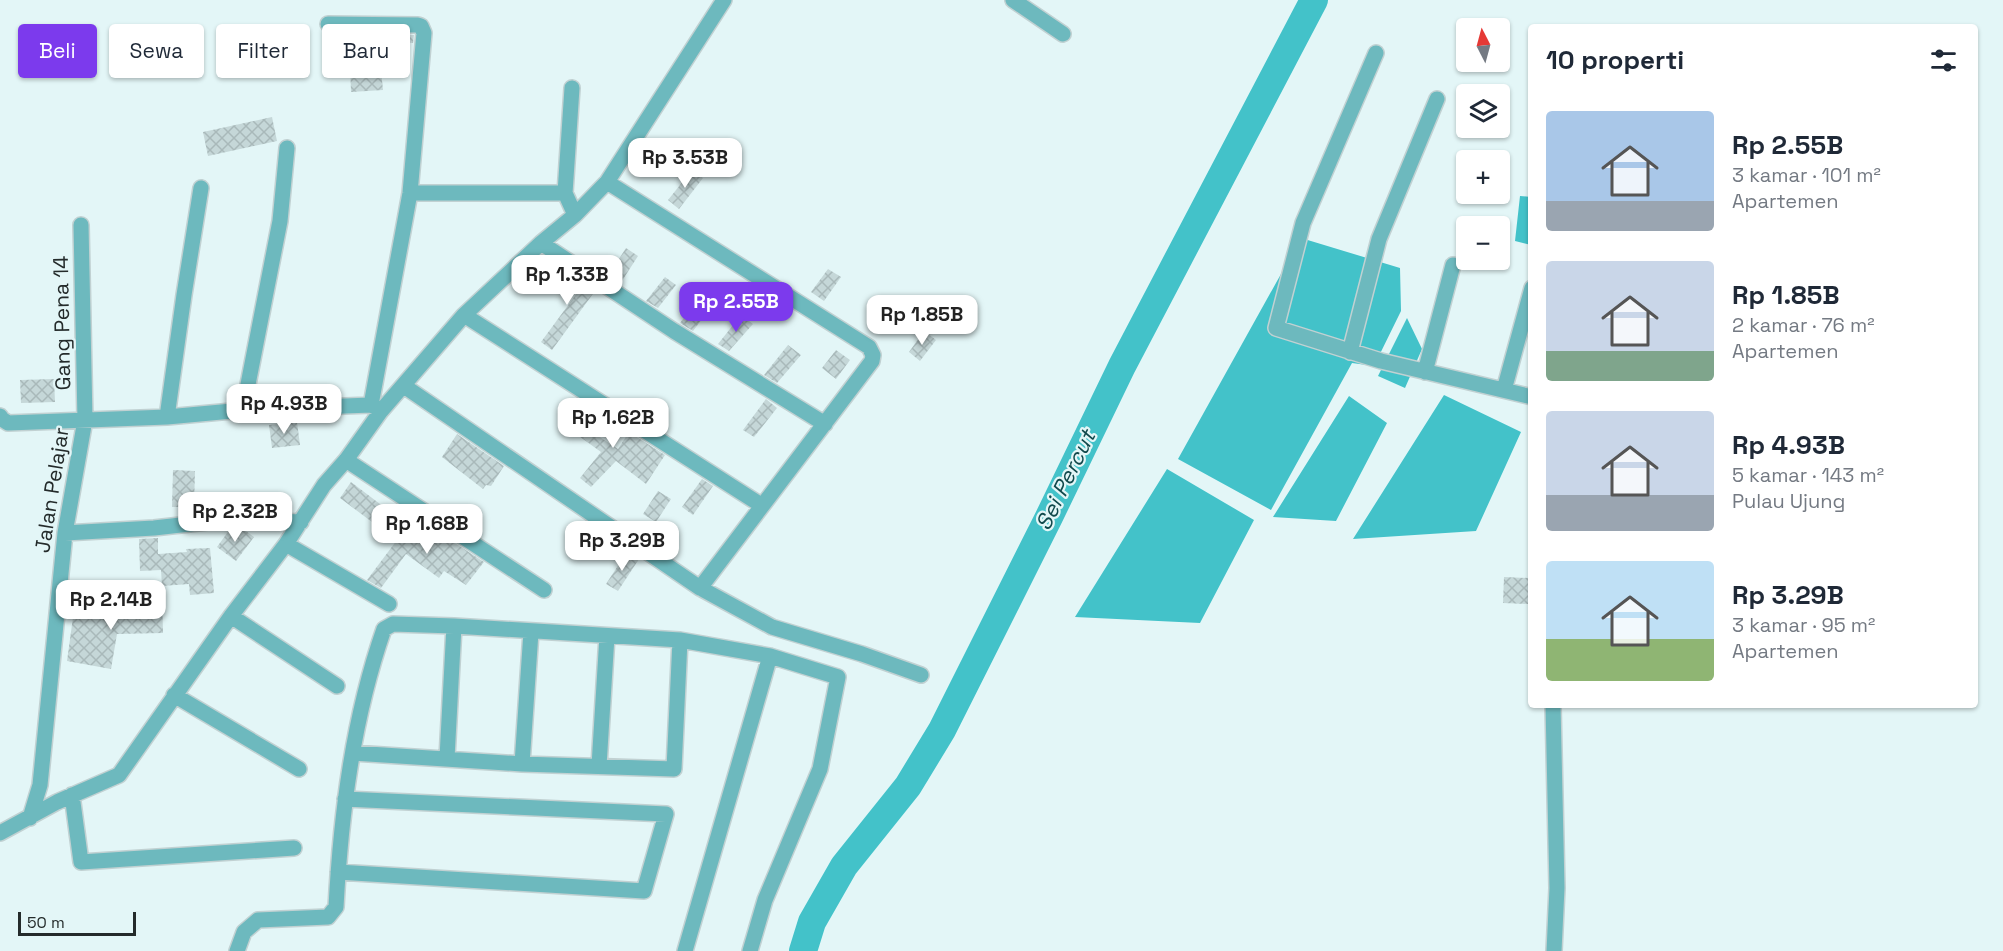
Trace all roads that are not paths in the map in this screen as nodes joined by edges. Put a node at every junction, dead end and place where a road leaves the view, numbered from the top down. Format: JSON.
{"nodes":[{"id":1,"x":724,"y":0,"type":"edge"},
{"id":2,"x":1013,"y":0,"type":"edge"},
{"id":3,"x":410,"y":25,"type":"edge"},
{"id":4,"x":1063,"y":34,"type":"dead end"},
{"id":5,"x":1376,"y":53,"type":"dead end"},
{"id":6,"x":572,"y":88,"type":"dead end"},
{"id":7,"x":1437,"y":99,"type":"dead end"},
{"id":8,"x":287,"y":148,"type":"dead end"},
{"id":9,"x":607,"y":182,"type":"junction"},
{"id":10,"x":201,"y":189,"type":"dead end"},
{"id":11,"x":410,"y":193,"type":"junction"},
{"id":12,"x":565,"y":193,"type":"junction"},
{"id":13,"x":575,"y":214,"type":"junction"},
{"id":14,"x":81,"y":225,"type":"dead end"},
{"id":15,"x":541,"y":243,"type":"junction"},
{"id":16,"x":1453,"y":265,"type":"dead end"},
{"id":17,"x":1528,"y":303,"type":"edge"},
{"id":18,"x":464,"y":315,"type":"junction"},
{"id":19,"x":1350,"y":352,"type":"junction"},
{"id":20,"x":1425,"y":372,"type":"junction"},
{"id":21,"x":404,"y":386,"type":"junction"},
{"id":22,"x":1504,"y":390,"type":"junction"},
{"id":23,"x":1528,"y":396,"type":"edge"},
{"id":24,"x":376,"y":408,"type":"junction"},
{"id":25,"x":243,"y":410,"type":"junction"},
{"id":26,"x":0,"y":416,"type":"edge"},
{"id":27,"x":167,"y":417,"type":"junction"},
{"id":28,"x":85,"y":420,"type":"junction"},
{"id":29,"x":825,"y":424,"type":"junction"},
{"id":30,"x":345,"y":460,"type":"junction"},
{"id":31,"x":761,"y":505,"type":"junction"},
{"id":32,"x":301,"y":522,"type":"junction"},
{"id":33,"x":65,"y":533,"type":"junction"},
{"id":34,"x":286,"y":544,"type":"junction"},
{"id":35,"x":700,"y":588,"type":"junction"},
{"id":36,"x":544,"y":591,"type":"dead end"},
{"id":37,"x":389,"y":604,"type":"dead end"},
{"id":38,"x":231,"y":616,"type":"junction"},
{"id":39,"x":454,"y":626,"type":"junction"},
{"id":40,"x":531,"y":632,"type":"junction"},
{"id":41,"x":607,"y":636,"type":"junction"},
{"id":42,"x":680,"y":640,"type":"junction"},
{"id":43,"x":770,"y":656,"type":"junction"},
{"id":44,"x":921,"y":675,"type":"dead end"},
{"id":45,"x":337,"y":686,"type":"dead end"},
{"id":46,"x":174,"y":695,"type":"junction"},
{"id":47,"x":1554,"y":708,"type":"edge"},
{"id":48,"x":353,"y":753,"type":"junction"},
{"id":49,"x":447,"y":758,"type":"junction"},
{"id":50,"x":522,"y":764,"type":"junction"},
{"id":51,"x":599,"y":766,"type":"junction"},
{"id":52,"x":299,"y":769,"type":"dead end"},
{"id":53,"x":72,"y":795,"type":"junction"},
{"id":54,"x":345,"y":799,"type":"junction"},
{"id":55,"x":30,"y":818,"type":"junction"},
{"id":56,"x":0,"y":833,"type":"edge"},
{"id":57,"x":294,"y":848,"type":"dead end"},
{"id":58,"x":338,"y":872,"type":"junction"},
{"id":59,"x":237,"y":951,"type":"edge"},
{"id":60,"x":685,"y":951,"type":"edge"},
{"id":61,"x":750,"y":951,"type":"edge"},
{"id":62,"x":1554,"y":951,"type":"edge"}],
"edges":[{"from":1,"to":9,"type":"street"},
{"from":2,"to":4,"type":"street"},
{"from":3,"to":11,"type":"street"},
{"from":5,"to":19,"type":"street"},
{"from":6,"to":12,"type":"street"},
{"from":7,"to":19,"type":"street"},
{"from":8,"to":25,"type":"street"},
{"from":9,"to":13,"type":"street"},
{"from":9,"to":29,"type":"street"},
{"from":10,"to":27,"type":"street"},
{"from":11,"to":12,"type":"street"},
{"from":11,"to":24,"type":"street"},
{"from":12,"to":13,"type":"street"},
{"from":13,"to":15,"type":"street"},
{"from":14,"to":28,"type":"street","name":"Gang Pena 14"},
{"from":15,"to":18,"type":"street"},
{"from":15,"to":29,"type":"street"},
{"from":16,"to":20,"type":"street"},
{"from":17,"to":22,"type":"street"},
{"from":18,"to":21,"type":"street"},
{"from":18,"to":31,"type":"street"},
{"from":19,"to":20,"type":"street"},
{"from":20,"to":22,"type":"street"},
{"from":21,"to":24,"type":"street"},
{"from":21,"to":35,"type":"street"},
{"from":22,"to":23,"type":"street"},
{"from":24,"to":25,"type":"street"},
{"from":24,"to":30,"type":"street"},
{"from":25,"to":27,"type":"street"},
{"from":26,"to":28,"type":"street"},
{"from":27,"to":28,"type":"street"},
{"from":28,"to":33,"type":"street","name":"Jalan Pelajar"},
{"from":29,"to":31,"type":"street"},
{"from":30,"to":32,"type":"street"},
{"from":30,"to":36,"type":"street"},
{"from":31,"to":35,"type":"street"},
{"from":32,"to":33,"type":"street"},
{"from":32,"to":34,"type":"street"},
{"from":33,"to":55,"type":"street","name":"Jalan Pelajar"},
{"from":34,"to":37,"type":"street"},
{"from":34,"to":38,"type":"street"},
{"from":35,"to":44,"type":"street"},
{"from":38,"to":45,"type":"street"},
{"from":38,"to":46,"type":"street"},
{"from":39,"to":40,"type":"street"},
{"from":39,"to":48,"type":"street"},
{"from":39,"to":49,"type":"street"},
{"from":40,"to":41,"type":"street"},
{"from":40,"to":50,"type":"street"},
{"from":41,"to":42,"type":"street"},
{"from":41,"to":51,"type":"street"},
{"from":42,"to":43,"type":"street"},
{"from":42,"to":51,"type":"street"},
{"from":43,"to":60,"type":"street"},
{"from":43,"to":61,"type":"street"},
{"from":46,"to":52,"type":"street"},
{"from":46,"to":53,"type":"street"},
{"from":47,"to":62,"type":"street"},
{"from":48,"to":49,"type":"street"},
{"from":48,"to":54,"type":"street"},
{"from":49,"to":50,"type":"street"},
{"from":50,"to":51,"type":"street"},
{"from":53,"to":55,"type":"street"},
{"from":53,"to":57,"type":"street"},
{"from":54,"to":58,"type":"street"},
{"from":54,"to":58,"type":"street"},
{"from":55,"to":56,"type":"street"},
{"from":58,"to":59,"type":"street"}]}
